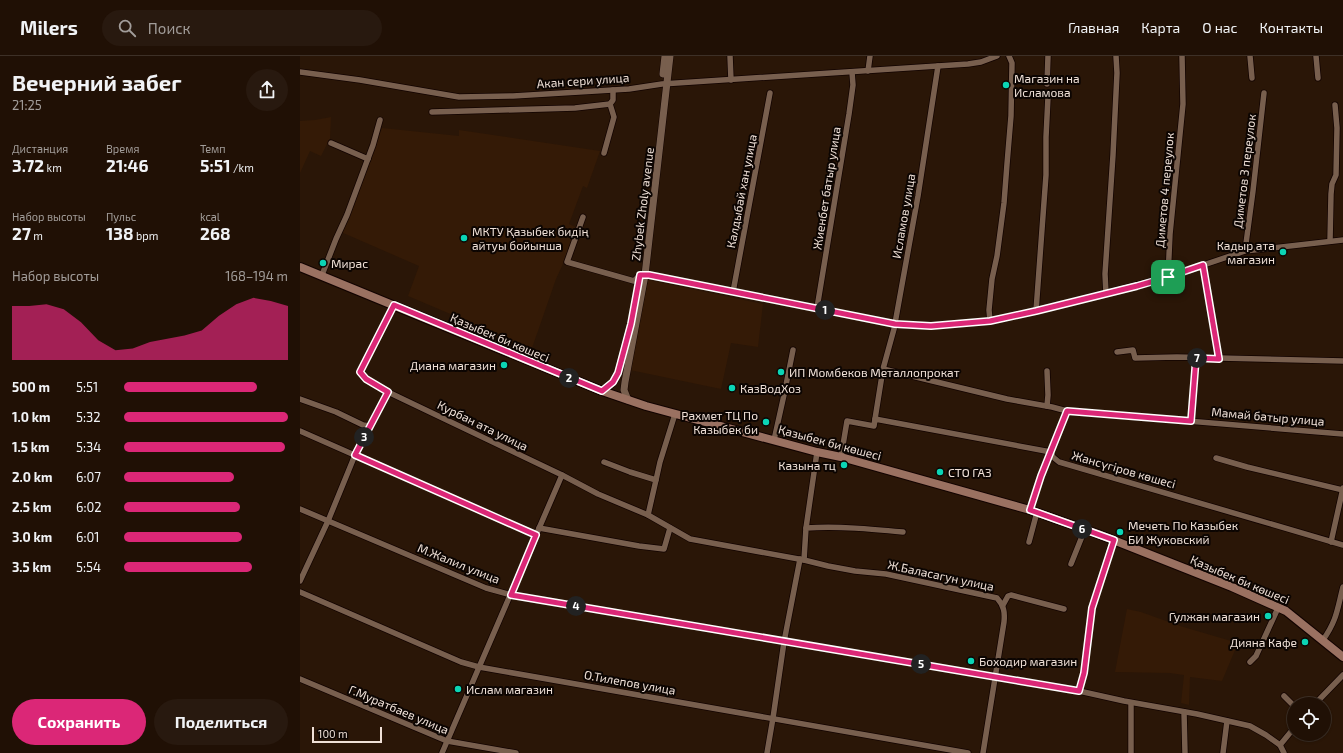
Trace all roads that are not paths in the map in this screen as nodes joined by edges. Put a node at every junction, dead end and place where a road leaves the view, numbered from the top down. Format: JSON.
{"nodes":[{"id":1,"x":730,"y":56,"type":"edge"},
{"id":2,"x":870,"y":56,"type":"edge"},
{"id":3,"x":997,"y":56,"type":"edge"},
{"id":4,"x":1009,"y":56,"type":"edge"},
{"id":5,"x":1048,"y":56,"type":"edge"},
{"id":6,"x":1116,"y":56,"type":"edge"},
{"id":7,"x":1182,"y":56,"type":"edge"},
{"id":8,"x":1250,"y":56,"type":"edge"},
{"id":9,"x":1316,"y":56,"type":"edge"},
{"id":10,"x":666,"y":57,"type":"edge"},
{"id":11,"x":938,"y":66,"type":"junction"},
{"id":12,"x":868,"y":71,"type":"junction"},
{"id":13,"x":300,"y":72,"type":"edge"},
{"id":14,"x":852,"y":72,"type":"junction"},
{"id":15,"x":1252,"y":78,"type":"dead end"},
{"id":16,"x":1318,"y":78,"type":"dead end"},
{"id":17,"x":731,"y":80,"type":"junction"},
{"id":18,"x":665,"y":84,"type":"junction"},
{"id":19,"x":1047,"y":84,"type":"dead end"},
{"id":20,"x":613,"y":90,"type":"junction"},
{"id":21,"x":770,"y":93,"type":"dead end"},
{"id":22,"x":1264,"y":93,"type":"dead end"},
{"id":23,"x":1048,"y":97,"type":"dead end"},
{"id":24,"x":610,"y":104,"type":"junction"},
{"id":25,"x":1335,"y":105,"type":"dead end"},
{"id":26,"x":432,"y":112,"type":"dead end"},
{"id":27,"x":380,"y":120,"type":"dead end"},
{"id":28,"x":331,"y":143,"type":"dead end"},
{"id":29,"x":604,"y":153,"type":"dead end"},
{"id":30,"x":368,"y":159,"type":"junction"},
{"id":31,"x":1336,"y":175,"type":"junction"},
{"id":32,"x":1343,"y":175,"type":"edge"},
{"id":33,"x":583,"y":217,"type":"dead end"},
{"id":34,"x":1343,"y":240,"type":"edge"},
{"id":35,"x":1330,"y":241,"type":"junction"},
{"id":36,"x":1245,"y":251,"type":"junction"},
{"id":37,"x":1203,"y":265,"type":"junction"},
{"id":38,"x":300,"y":267,"type":"edge"},
{"id":39,"x":322,"y":275,"type":"junction"},
{"id":40,"x":642,"y":275,"type":"junction"},
{"id":41,"x":1168,"y":277,"type":"junction"},
{"id":42,"x":733,"y":292,"type":"junction"},
{"id":43,"x":1106,"y":294,"type":"junction"},
{"id":44,"x":394,"y":305,"type":"junction"},
{"id":45,"x":818,"y":308,"type":"junction"},
{"id":46,"x":1036,"y":311,"type":"junction"},
{"id":47,"x":990,"y":321,"type":"junction"},
{"id":48,"x":895,"y":324,"type":"junction"},
{"id":49,"x":793,"y":350,"type":"dead end"},
{"id":50,"x":1117,"y":352,"type":"dead end"},
{"id":51,"x":1196,"y":358,"type":"junction"},
{"id":52,"x":1219,"y":359,"type":"junction"},
{"id":53,"x":1343,"y":361,"type":"edge"},
{"id":54,"x":884,"y":368,"type":"junction"},
{"id":55,"x":1047,"y":371,"type":"dead end"},
{"id":56,"x":602,"y":391,"type":"junction"},
{"id":57,"x":388,"y":392,"type":"junction"},
{"id":58,"x":300,"y":399,"type":"edge"},
{"id":59,"x":628,"y":400,"type":"junction"},
{"id":60,"x":1047,"y":406,"type":"junction"},
{"id":61,"x":1067,"y":411,"type":"junction"},
{"id":62,"x":675,"y":414,"type":"junction"},
{"id":63,"x":875,"y":418,"type":"junction"},
{"id":64,"x":1191,"y":421,"type":"junction"},
{"id":65,"x":370,"y":426,"type":"junction"},
{"id":66,"x":300,"y":431,"type":"edge"},
{"id":67,"x":1343,"y":434,"type":"edge"},
{"id":68,"x":774,"y":440,"type":"junction"},
{"id":69,"x":817,"y":452,"type":"junction"},
{"id":70,"x":1051,"y":452,"type":"junction"},
{"id":71,"x":355,"y":455,"type":"junction"},
{"id":72,"x":841,"y":457,"type":"junction"},
{"id":73,"x":1216,"y":458,"type":"dead end"},
{"id":74,"x":604,"y":462,"type":"dead end"},
{"id":75,"x":562,"y":475,"type":"junction"},
{"id":76,"x":656,"y":480,"type":"junction"},
{"id":77,"x":1343,"y":489,"type":"edge"},
{"id":78,"x":300,"y":509,"type":"edge"},
{"id":79,"x":1034,"y":511,"type":"junction"},
{"id":80,"x":648,"y":515,"type":"junction"},
{"id":81,"x":328,"y":521,"type":"junction"},
{"id":82,"x":539,"y":528,"type":"junction"},
{"id":83,"x":670,"y":528,"type":"junction"},
{"id":84,"x":806,"y":528,"type":"junction"},
{"id":85,"x":1084,"y":529,"type":"junction"},
{"id":86,"x":903,"y":532,"type":"dead end"},
{"id":87,"x":536,"y":535,"type":"junction"},
{"id":88,"x":1114,"y":540,"type":"junction"},
{"id":89,"x":1029,"y":542,"type":"dead end"},
{"id":90,"x":1331,"y":542,"type":"junction"},
{"id":91,"x":1343,"y":545,"type":"edge"},
{"id":92,"x":802,"y":560,"type":"junction"},
{"id":93,"x":1071,"y":564,"type":"dead end"},
{"id":94,"x":300,"y":581,"type":"edge"},
{"id":95,"x":1343,"y":587,"type":"edge"},
{"id":96,"x":300,"y":592,"type":"edge"},
{"id":97,"x":511,"y":595,"type":"junction"},
{"id":98,"x":1002,"y":605,"type":"junction"},
{"id":99,"x":1278,"y":608,"type":"junction"},
{"id":100,"x":1064,"y":609,"type":"dead end"},
{"id":101,"x":1323,"y":640,"type":"junction"},
{"id":102,"x":784,"y":642,"type":"junction"},
{"id":103,"x":1343,"y":657,"type":"edge"},
{"id":104,"x":1250,"y":662,"type":"dead end"},
{"id":105,"x":479,"y":667,"type":"junction"},
{"id":106,"x":1343,"y":675,"type":"edge"},
{"id":107,"x":996,"y":677,"type":"junction"},
{"id":108,"x":300,"y":678,"type":"edge"},
{"id":109,"x":1079,"y":691,"type":"junction"},
{"id":110,"x":1284,"y":696,"type":"dead end"},
{"id":111,"x":1323,"y":697,"type":"edge"},
{"id":112,"x":1287,"y":699,"type":"edge"},
{"id":113,"x":1131,"y":703,"type":"junction"},
{"id":114,"x":1184,"y":712,"type":"junction"},
{"id":115,"x":773,"y":718,"type":"junction"},
{"id":116,"x":1227,"y":721,"type":"junction"},
{"id":117,"x":1287,"y":736,"type":"edge"},
{"id":118,"x":447,"y":741,"type":"junction"},
{"id":119,"x":1280,"y":745,"type":"junction"},
{"id":120,"x":442,"y":753,"type":"edge"},
{"id":121,"x":516,"y":753,"type":"edge"},
{"id":122,"x":767,"y":753,"type":"edge"},
{"id":123,"x":968,"y":753,"type":"edge"},
{"id":124,"x":983,"y":753,"type":"edge"},
{"id":125,"x":1131,"y":753,"type":"edge"},
{"id":126,"x":1185,"y":753,"type":"edge"},
{"id":127,"x":1223,"y":753,"type":"edge"},
{"id":128,"x":1284,"y":753,"type":"edge"}],
"edges":[{"from":1,"to":17,"type":"street"},
{"from":2,"to":12,"type":"street"},
{"from":3,"to":11,"type":"street","name":"Акан сери улица"},
{"from":4,"to":47,"type":"street"},
{"from":5,"to":19,"type":"street"},
{"from":6,"to":43,"type":"street"},
{"from":7,"to":41,"type":"street","name":"Диметов 4 переулок"},
{"from":8,"to":15,"type":"street"},
{"from":9,"to":16,"type":"street"},
{"from":10,"to":18,"type":"street","name":"Zhybek Zholy avenue"},
{"from":11,"to":12,"type":"street","name":"Акан сери улица"},
{"from":11,"to":48,"type":"street","name":"Исламов улица"},
{"from":12,"to":14,"type":"street","name":"Акан сери улица"},
{"from":13,"to":20,"type":"street","name":"Акан сери улица"},
{"from":14,"to":17,"type":"street","name":"Акан сери улица"},
{"from":14,"to":45,"type":"street","name":"Жиенбет батыр улица"},
{"from":17,"to":18,"type":"street","name":"Акан сери улица"},
{"from":18,"to":20,"type":"street","name":"Акан сери улица"},
{"from":18,"to":40,"type":"street","name":"Zhybek Zholy avenue"},
{"from":20,"to":24,"type":"street"},
{"from":21,"to":42,"type":"street","name":"Калдыбай хан улица"},
{"from":22,"to":36,"type":"street","name":"Диметов 3 переулок"},
{"from":23,"to":46,"type":"street"},
{"from":24,"to":26,"type":"street"},
{"from":24,"to":29,"type":"street"},
{"from":25,"to":31,"type":"street"},
{"from":27,"to":30,"type":"street"},
{"from":28,"to":30,"type":"street"},
{"from":30,"to":39,"type":"street"},
{"from":31,"to":32,"type":"street"},
{"from":31,"to":35,"type":"street"},
{"from":33,"to":40,"type":"street"},
{"from":34,"to":35,"type":"street"},
{"from":35,"to":36,"type":"street"},
{"from":36,"to":37,"type":"street"},
{"from":37,"to":41,"type":"street"},
{"from":37,"to":52,"type":"street"},
{"from":38,"to":39,"type":"main road","name":"Қазыбек би көшесі"},
{"from":39,"to":44,"type":"main road","name":"Қазыбек би көшесі"},
{"from":40,"to":42,"type":"street"},
{"from":40,"to":56,"type":"street","name":"Zhybek Zholy avenue"},
{"from":40,"to":59,"type":"street","name":"Zhybek Zholy avenue"},
{"from":41,"to":43,"type":"street"},
{"from":42,"to":45,"type":"street"},
{"from":43,"to":46,"type":"street"},
{"from":44,"to":56,"type":"main road","name":"Қазыбек би көшесі"},
{"from":44,"to":57,"type":"street","name":"Курбан ата улица"},
{"from":45,"to":48,"type":"street"},
{"from":46,"to":47,"type":"street"},
{"from":47,"to":48,"type":"street"},
{"from":48,"to":54,"type":"street","name":"Исламов улица"},
{"from":49,"to":68,"type":"street"},
{"from":50,"to":51,"type":"street"},
{"from":51,"to":52,"type":"street"},
{"from":51,"to":64,"type":"street"},
{"from":52,"to":53,"type":"street"},
{"from":54,"to":60,"type":"street","name":"Мамай батыр улица"},
{"from":54,"to":63,"type":"street","name":"Исламов улица"},
{"from":55,"to":60,"type":"street"},
{"from":56,"to":59,"type":"main road","name":"Қазыбек би көшесі"},
{"from":57,"to":65,"type":"street"},
{"from":57,"to":75,"type":"street","name":"Курбан ата улица"},
{"from":58,"to":65,"type":"street"},
{"from":59,"to":62,"type":"main road","name":"Қазыбек би көшесі"},
{"from":60,"to":61,"type":"street","name":"Мамай батыр улица"},
{"from":61,"to":64,"type":"street","name":"Мамай батыр улица"},
{"from":61,"to":70,"type":"street"},
{"from":62,"to":68,"type":"main road","name":"Қазыбек би көшесі"},
{"from":62,"to":76,"type":"street"},
{"from":63,"to":70,"type":"street","name":"Жансүгіров көшесі"},
{"from":63,"to":72,"type":"street"},
{"from":64,"to":67,"type":"street","name":"Мамай батыр улица"},
{"from":65,"to":71,"type":"street"},
{"from":66,"to":71,"type":"street"},
{"from":68,"to":69,"type":"main road","name":"Қазыбек би көшесі"},
{"from":69,"to":72,"type":"main road","name":"Қазыбек би көшесі"},
{"from":69,"to":84,"type":"street"},
{"from":70,"to":79,"type":"street"},
{"from":70,"to":90,"type":"street","name":"Жансүгіров көшесі"},
{"from":71,"to":81,"type":"street"},
{"from":71,"to":87,"type":"street"},
{"from":72,"to":79,"type":"main road","name":"Қазыбек би көшесі"},
{"from":73,"to":77,"type":"street"},
{"from":74,"to":76,"type":"street"},
{"from":75,"to":80,"type":"street","name":"Курбан ата улица"},
{"from":75,"to":82,"type":"street"},
{"from":76,"to":80,"type":"street"},
{"from":77,"to":90,"type":"street"},
{"from":78,"to":81,"type":"street","name":"М.Жалил улица"},
{"from":79,"to":85,"type":"main road","name":"Қазыбек би көшесі"},
{"from":79,"to":89,"type":"street"},
{"from":80,"to":83,"type":"street","name":"Курбан ата улица"},
{"from":81,"to":94,"type":"street"},
{"from":81,"to":97,"type":"street","name":"М.Жалил улица"},
{"from":82,"to":83,"type":"street"},
{"from":82,"to":87,"type":"street"},
{"from":83,"to":92,"type":"street","name":"Ж.Баласагун улица"},
{"from":84,"to":86,"type":"street"},
{"from":84,"to":92,"type":"street"},
{"from":85,"to":88,"type":"main road","name":"Қазыбек би көшесі"},
{"from":85,"to":93,"type":"street"},
{"from":87,"to":97,"type":"street"},
{"from":88,"to":99,"type":"main road","name":"Қазыбек би көшесі"},
{"from":88,"to":109,"type":"street"},
{"from":90,"to":91,"type":"street","name":"Жансүгіров көшесі"},
{"from":92,"to":98,"type":"street","name":"Ж.Баласагун улица"},
{"from":92,"to":102,"type":"street"},
{"from":95,"to":101,"type":"street"},
{"from":96,"to":105,"type":"street","name":"О.Тилепов улица"},
{"from":97,"to":102,"type":"street","name":"М.Жалил улица"},
{"from":97,"to":105,"type":"street"},
{"from":98,"to":100,"type":"street","name":"Ж.Баласагун улица"},
{"from":98,"to":107,"type":"street"},
{"from":99,"to":101,"type":"main road","name":"Қазыбек би көшесі"},
{"from":99,"to":104,"type":"street"},
{"from":101,"to":103,"type":"main road","name":"Қазыбек би көшесі"},
{"from":102,"to":107,"type":"street","name":"М.Жалил улица"},
{"from":102,"to":115,"type":"street"},
{"from":105,"to":115,"type":"street","name":"О.Тилепов улица"},
{"from":105,"to":118,"type":"street"},
{"from":106,"to":111,"type":"street"},
{"from":107,"to":109,"type":"street","name":"М.Жалил улица"},
{"from":107,"to":124,"type":"street"},
{"from":108,"to":118,"type":"street","name":"Г.Муратбаев улица"},
{"from":109,"to":113,"type":"street","name":"М.Жалил улица"},
{"from":110,"to":112,"type":"street"},
{"from":113,"to":114,"type":"street","name":"М.Жалил улица"},
{"from":113,"to":125,"type":"street"},
{"from":114,"to":116,"type":"street","name":"М.Жалил улица"},
{"from":114,"to":126,"type":"street"},
{"from":115,"to":122,"type":"street"},
{"from":115,"to":123,"type":"street","name":"О.Тилепов улица"},
{"from":116,"to":119,"type":"street","name":"М.Жалил улица"},
{"from":116,"to":127,"type":"street"},
{"from":117,"to":119,"type":"street"},
{"from":118,"to":120,"type":"street"},
{"from":118,"to":121,"type":"street","name":"Г.Муратбаев улица"},
{"from":119,"to":128,"type":"street","name":"М.Жалил улица"}]}
